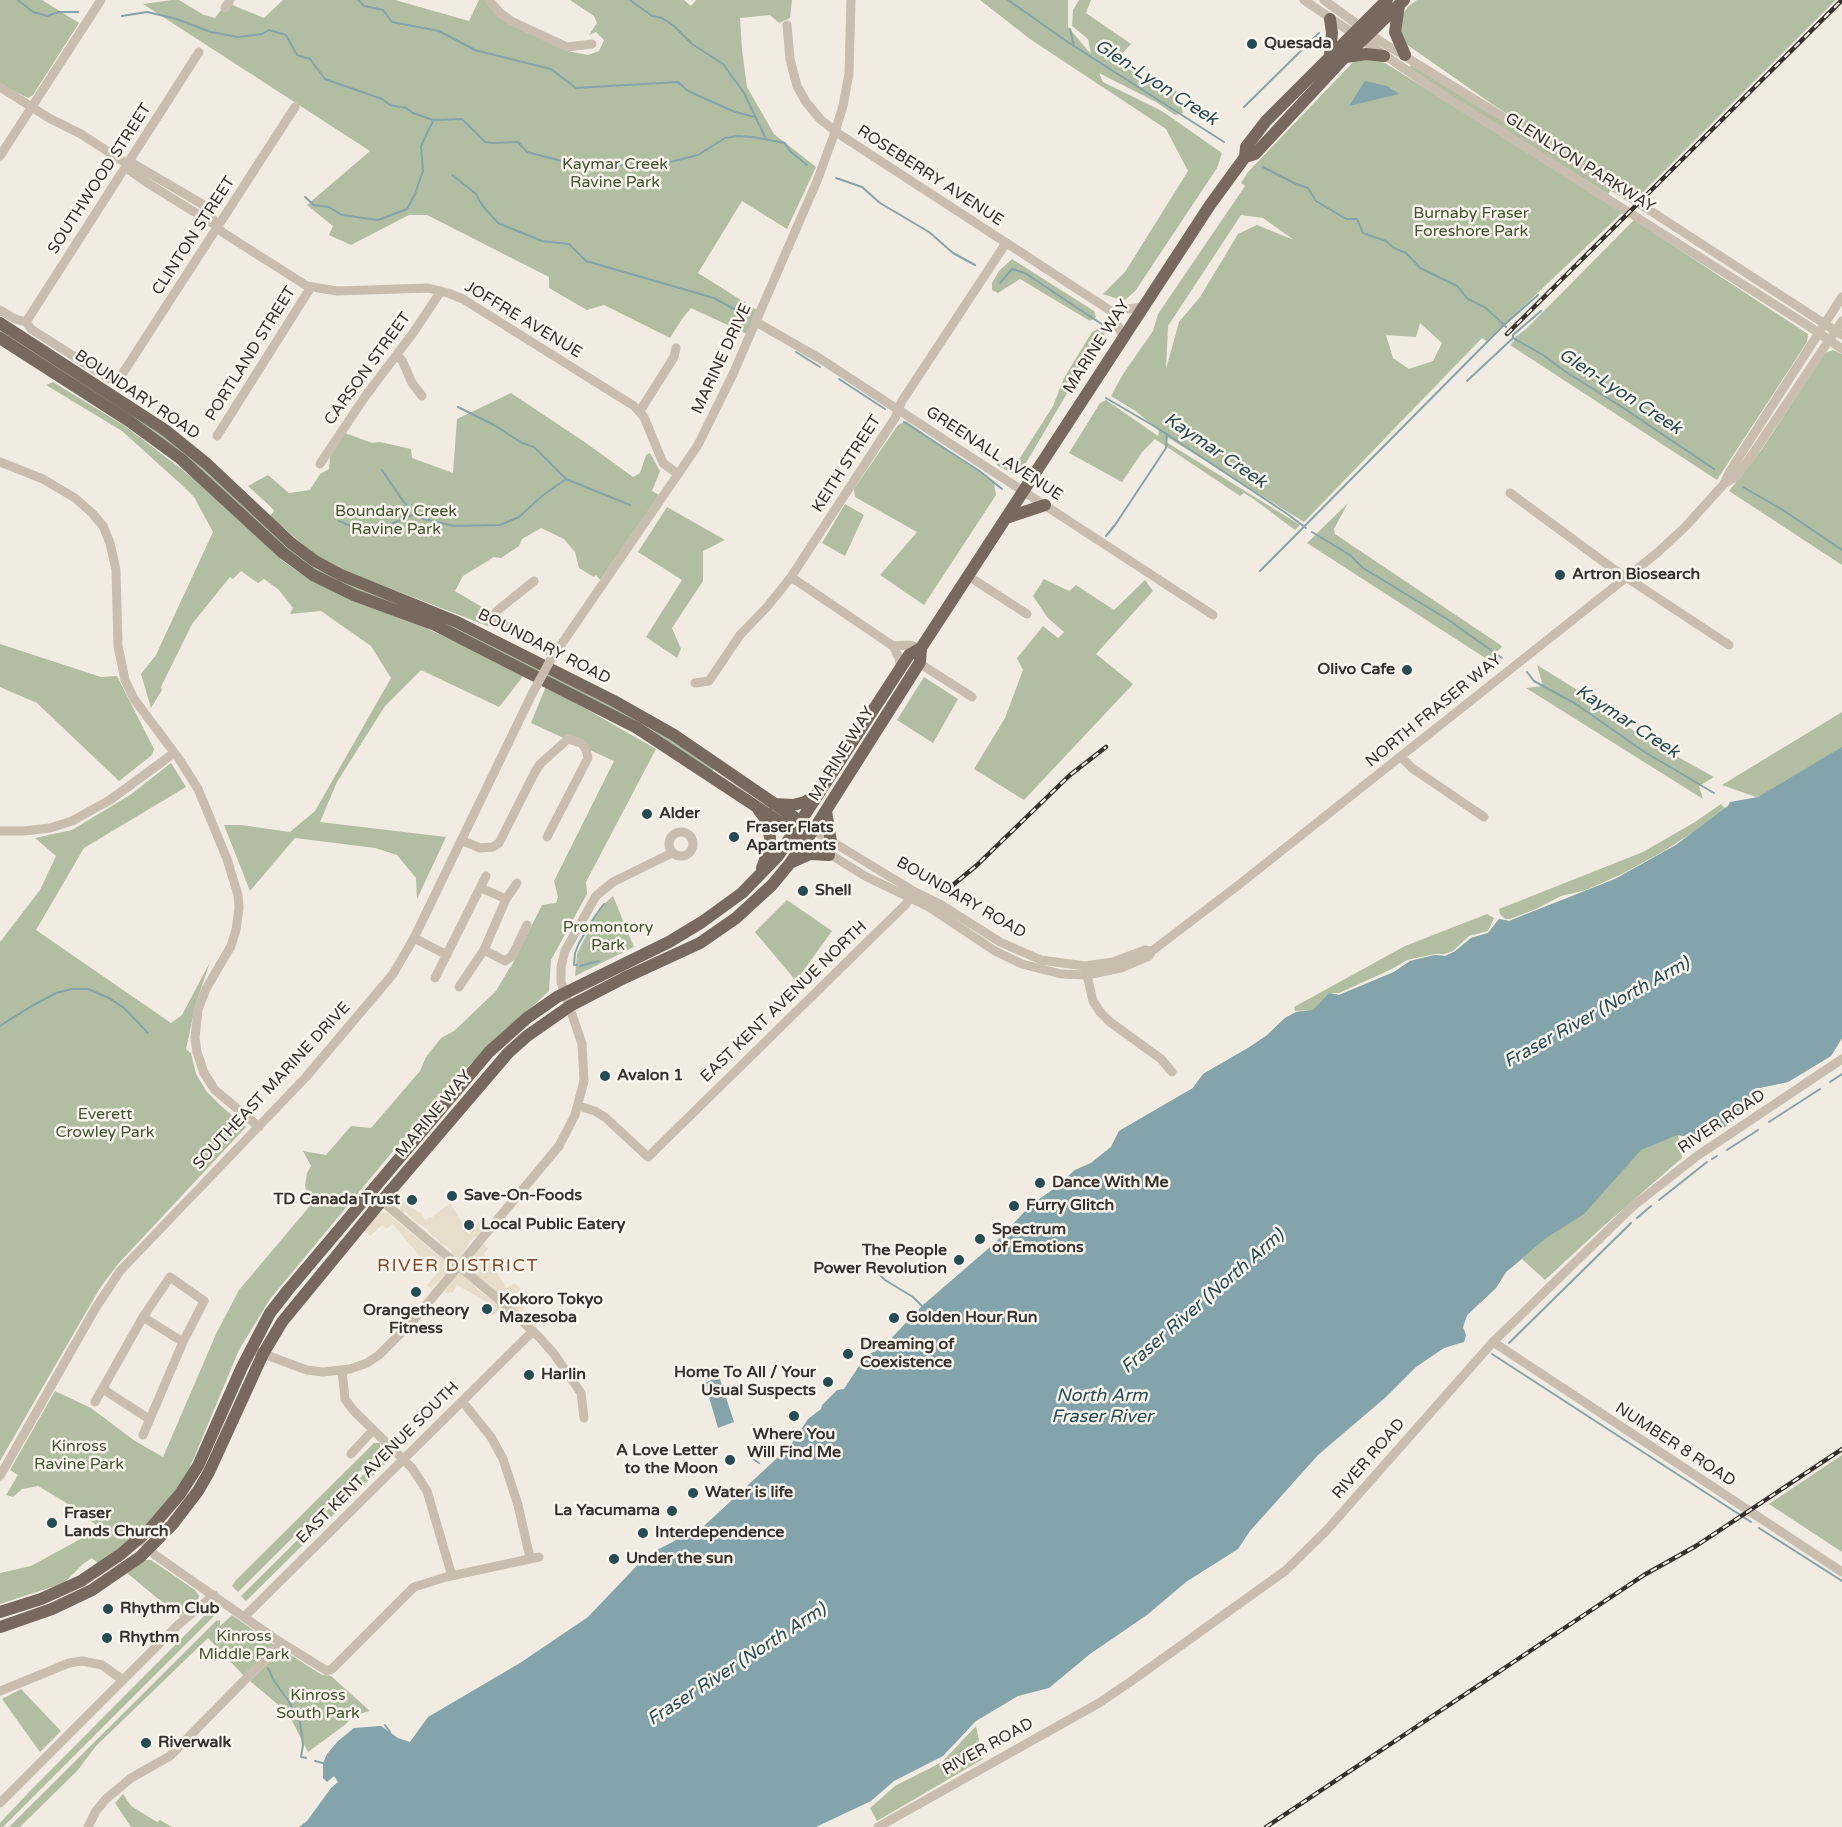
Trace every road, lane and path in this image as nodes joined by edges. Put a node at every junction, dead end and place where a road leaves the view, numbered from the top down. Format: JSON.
{"nodes":[{"id":1,"x":100,"y":0,"type":"edge"},
{"id":2,"x":489,"y":0,"type":"edge"},
{"id":3,"x":850,"y":0,"type":"edge"},
{"id":4,"x":1304,"y":0,"type":"edge"},
{"id":5,"x":1324,"y":0,"type":"edge"},
{"id":6,"x":1397,"y":2,"type":"edge"},
{"id":7,"x":1330,"y":19,"type":"junction"},
{"id":8,"x":786,"y":25,"type":"dead end"},
{"id":9,"x":1362,"y":33,"type":"junction"},
{"id":10,"x":592,"y":44,"type":"dead end"},
{"id":11,"x":199,"y":52,"type":"dead end"},
{"id":12,"x":1405,"y":55,"type":"junction"},
{"id":13,"x":1330,"y":56,"type":"junction"},
{"id":14,"x":1384,"y":56,"type":"junction"},
{"id":15,"x":1345,"y":57,"type":"junction"},
{"id":16,"x":0,"y":87,"type":"edge"},
{"id":17,"x":31,"y":107,"type":"junction"},
{"id":18,"x":295,"y":107,"type":"dead end"},
{"id":19,"x":835,"y":132,"type":"junction"},
{"id":20,"x":0,"y":156,"type":"edge"},
{"id":21,"x":1245,"y":157,"type":"junction"},
{"id":22,"x":127,"y":164,"type":"junction"},
{"id":23,"x":216,"y":226,"type":"junction"},
{"id":24,"x":1006,"y":243,"type":"junction"},
{"id":25,"x":311,"y":287,"type":"junction"},
{"id":26,"x":441,"y":291,"type":"junction"},
{"id":27,"x":1842,"y":297,"type":"edge"},
{"id":28,"x":1143,"y":307,"type":"junction"},
{"id":29,"x":0,"y":310,"type":"edge"},
{"id":30,"x":1111,"y":311,"type":"junction"},
{"id":31,"x":1842,"y":321,"type":"edge"},
{"id":32,"x":26,"y":322,"type":"junction"},
{"id":33,"x":756,"y":322,"type":"junction"},
{"id":34,"x":0,"y":323,"type":"edge"},
{"id":35,"x":1824,"y":324,"type":"junction"},
{"id":36,"x":1818,"y":333,"type":"junction"},
{"id":37,"x":1839,"y":333,"type":"edge"},
{"id":38,"x":1123,"y":337,"type":"junction"},
{"id":39,"x":0,"y":338,"type":"edge"},
{"id":40,"x":1829,"y":341,"type":"junction"},
{"id":41,"x":676,"y":348,"type":"dead end"},
{"id":42,"x":1842,"y":349,"type":"edge"},
{"id":43,"x":397,"y":356,"type":"junction"},
{"id":44,"x":117,"y":381,"type":"joint"},
{"id":45,"x":422,"y":396,"type":"dead end"},
{"id":46,"x":898,"y":410,"type":"junction"},
{"id":47,"x":640,"y":411,"type":"junction"},
{"id":48,"x":217,"y":436,"type":"dead end"},
{"id":49,"x":0,"y":462,"type":"edge"},
{"id":50,"x":320,"y":464,"type":"dead end"},
{"id":51,"x":678,"y":474,"type":"junction"},
{"id":52,"x":1724,"y":484,"type":"junction"},
{"id":53,"x":1026,"y":493,"type":"junction"},
{"id":54,"x":1510,"y":493,"type":"dead end"},
{"id":55,"x":1046,"y":505,"type":"junction"},
{"id":56,"x":1006,"y":518,"type":"junction"},
{"id":57,"x":968,"y":576,"type":"junction"},
{"id":58,"x":791,"y":577,"type":"junction"},
{"id":59,"x":1626,"y":577,"type":"junction"},
{"id":60,"x":534,"y":581,"type":"dead end"},
{"id":61,"x":1027,"y":614,"type":"dead end"},
{"id":62,"x":1213,"y":615,"type":"dead end"},
{"id":63,"x":1729,"y":645,"type":"dead end"},
{"id":64,"x":893,"y":646,"type":"junction"},
{"id":65,"x":921,"y":648,"type":"junction"},
{"id":66,"x":552,"y":657,"type":"junction"},
{"id":67,"x":919,"y":663,"type":"junction"},
{"id":68,"x":900,"y":669,"type":"junction"},
{"id":69,"x":695,"y":684,"type":"dead end"},
{"id":70,"x":532,"y":694,"type":"joint"},
{"id":71,"x":972,"y":697,"type":"dead end"},
{"id":72,"x":174,"y":753,"type":"junction"},
{"id":73,"x":1401,"y":757,"type":"junction"},
{"id":74,"x":822,"y":790,"type":"junction"},
{"id":75,"x":753,"y":804,"type":"junction"},
{"id":76,"x":773,"y":804,"type":"junction"},
{"id":77,"x":826,"y":811,"type":"junction"},
{"id":78,"x":1485,"y":817,"type":"dead end"},
{"id":79,"x":798,"y":827,"type":"junction"},
{"id":80,"x":0,"y":831,"type":"edge"},
{"id":81,"x":810,"y":835,"type":"junction"},
{"id":82,"x":548,"y":837,"type":"dead end"},
{"id":83,"x":461,"y":840,"type":"junction"},
{"id":84,"x":831,"y":842,"type":"junction"},
{"id":85,"x":672,"y":853,"type":"dead end"},
{"id":86,"x":829,"y":855,"type":"junction"},
{"id":87,"x":791,"y":862,"type":"junction"},
{"id":88,"x":486,"y":876,"type":"dead end"},
{"id":89,"x":758,"y":876,"type":"junction"},
{"id":90,"x":517,"y":883,"type":"dead end"},
{"id":91,"x":481,"y":888,"type":"junction"},
{"id":92,"x":913,"y":895,"type":"junction"},
{"id":93,"x":507,"y":899,"type":"junction"},
{"id":94,"x":527,"y":925,"type":"dead end"},
{"id":95,"x":414,"y":938,"type":"junction"},
{"id":96,"x":484,"y":950,"type":"junction"},
{"id":97,"x":447,"y":955,"type":"junction"},
{"id":98,"x":1086,"y":970,"type":"junction"},
{"id":99,"x":435,"y":978,"type":"dead end"},
{"id":100,"x":459,"y":987,"type":"dead end"},
{"id":101,"x":565,"y":992,"type":"junction"},
{"id":102,"x":570,"y":1006,"type":"junction"},
{"id":103,"x":1842,"y":1059,"type":"edge"},
{"id":104,"x":1172,"y":1072,"type":"dead end"},
{"id":105,"x":578,"y":1106,"type":"junction"},
{"id":106,"x":259,"y":1127,"type":"junction"},
{"id":107,"x":370,"y":1192,"type":"junction"},
{"id":108,"x":381,"y":1201,"type":"junction"},
{"id":109,"x":458,"y":1266,"type":"junction"},
{"id":110,"x":143,"y":1317,"type":"junction"},
{"id":111,"x":533,"y":1331,"type":"junction"},
{"id":112,"x":183,"y":1342,"type":"junction"},
{"id":113,"x":1492,"y":1342,"type":"junction"},
{"id":114,"x":250,"y":1349,"type":"junction"},
{"id":115,"x":263,"y":1354,"type":"junction"},
{"id":116,"x":342,"y":1371,"type":"junction"},
{"id":117,"x":103,"y":1389,"type":"junction"},
{"id":118,"x":462,"y":1401,"type":"junction"},
{"id":119,"x":95,"y":1402,"type":"dead end"},
{"id":120,"x":584,"y":1418,"type":"dead end"},
{"id":121,"x":149,"y":1419,"type":"junction"},
{"id":122,"x":373,"y":1430,"type":"junction"},
{"id":123,"x":143,"y":1435,"type":"dead end"},
{"id":124,"x":351,"y":1454,"type":"dead end"},
{"id":125,"x":403,"y":1460,"type":"junction"},
{"id":126,"x":0,"y":1476,"type":"edge"},
{"id":127,"x":140,"y":1539,"type":"junction"},
{"id":128,"x":149,"y":1549,"type":"junction"},
{"id":129,"x":1842,"y":1572,"type":"edge"},
{"id":130,"x":452,"y":1576,"type":"junction"},
{"id":131,"x":214,"y":1595,"type":"junction"},
{"id":132,"x":0,"y":1612,"type":"edge"},
{"id":133,"x":244,"y":1617,"type":"junction"},
{"id":134,"x":0,"y":1627,"type":"edge"},
{"id":135,"x":281,"y":1642,"type":"junction"},
{"id":136,"x":123,"y":1680,"type":"junction"},
{"id":137,"x":0,"y":1691,"type":"edge"},
{"id":138,"x":0,"y":1803,"type":"edge"},
{"id":139,"x":88,"y":1827,"type":"edge"},
{"id":140,"x":878,"y":1827,"type":"edge"}],
"edges":[{"from":1,"to":17,"type":"street"},
{"from":2,"to":10,"type":"street"},
{"from":3,"to":19,"type":"street","name":"MARINE DRIVE"},
{"from":4,"to":7,"type":"street","name":"GLENLYON PARKWAY"},
{"from":5,"to":9,"type":"street","name":"GLENLYON PARKWAY"},
{"from":6,"to":9,"type":"main road","name":"MARINE WAY"},
{"from":6,"to":12,"type":"main road"},
{"from":7,"to":9,"type":"street","name":"GLENLYON PARKWAY"},
{"from":7,"to":13,"type":"main road"},
{"from":8,"to":19,"type":"street","name":"ROSEBERRY AVENUE"},
{"from":9,"to":12,"type":"street","name":"GLENLYON PARKWAY"},
{"from":9,"to":13,"type":"main road","name":"MARINE WAY"},
{"from":9,"to":14,"type":"street","name":"GLENLYON PARKWAY"},
{"from":9,"to":15,"type":"main road","name":"MARINE WAY"},
{"from":11,"to":22,"type":"street","name":"SOUTHWOOD STREET"},
{"from":12,"to":35,"type":"street","name":"GLENLYON PARKWAY"},
{"from":13,"to":21,"type":"main road","name":"MARINE WAY"},
{"from":14,"to":15,"type":"main road"},
{"from":14,"to":36,"type":"street","name":"GLENLYON PARKWAY"},
{"from":15,"to":21,"type":"main road","name":"MARINE WAY"},
{"from":16,"to":17,"type":"street","name":"JOFFRE AVENUE"},
{"from":17,"to":20,"type":"street"},
{"from":17,"to":22,"type":"street","name":"JOFFRE AVENUE"},
{"from":18,"to":23,"type":"street","name":"CLINTON STREET"},
{"from":19,"to":24,"type":"street","name":"ROSEBERRY AVENUE"},
{"from":19,"to":33,"type":"street","name":"MARINE DRIVE"},
{"from":21,"to":28,"type":"main road","name":"MARINE WAY"},
{"from":22,"to":23,"type":"street","name":"JOFFRE AVENUE"},
{"from":22,"to":32,"type":"street","name":"SOUTHWOOD STREET"},
{"from":23,"to":25,"type":"street","name":"JOFFRE AVENUE"},
{"from":23,"to":44,"type":"street","name":"CLINTON STREET"},
{"from":24,"to":30,"type":"street","name":"ROSEBERRY AVENUE"},
{"from":24,"to":46,"type":"street","name":"KEITH STREET"},
{"from":25,"to":26,"type":"street","name":"JOFFRE AVENUE"},
{"from":25,"to":48,"type":"street","name":"PORTLAND STREET"},
{"from":26,"to":43,"type":"street","name":"CARSON STREET"},
{"from":26,"to":47,"type":"street","name":"JOFFRE AVENUE"},
{"from":27,"to":35,"type":"street","name":"NORTH FRASER WAY"},
{"from":28,"to":30,"type":"street"},
{"from":28,"to":38,"type":"main road","name":"MARINE WAY"},
{"from":29,"to":32,"type":"street","name":"BOUNDARY ROAD"},
{"from":30,"to":38,"type":"street"},
{"from":31,"to":37,"type":"street","name":"NORTH FRASER WAY"},
{"from":32,"to":44,"type":"street","name":"BOUNDARY ROAD"},
{"from":33,"to":46,"type":"street","name":"GREENALL AVENUE"},
{"from":33,"to":51,"type":"street","name":"MARINE DRIVE"},
{"from":34,"to":76,"type":"main road","name":"BOUNDARY ROAD"},
{"from":35,"to":36,"type":"street","name":"NORTH FRASER WAY"},
{"from":35,"to":37,"type":"street","name":"GLENLYON PARKWAY"},
{"from":36,"to":40,"type":"street","name":"GLENLYON PARKWAY"},
{"from":36,"to":52,"type":"street","name":"NORTH FRASER WAY"},
{"from":37,"to":40,"type":"street","name":"NORTH FRASER WAY"},
{"from":38,"to":53,"type":"main road","name":"MARINE WAY"},
{"from":39,"to":75,"type":"main road","name":"BOUNDARY ROAD"},
{"from":40,"to":42,"type":"street","name":"GLENLYON PARKWAY"},
{"from":40,"to":52,"type":"street","name":"NORTH FRASER WAY"},
{"from":41,"to":47,"type":"street"},
{"from":43,"to":45,"type":"street"},
{"from":43,"to":50,"type":"street","name":"CARSON STREET"},
{"from":46,"to":53,"type":"street","name":"GREENALL AVENUE"},
{"from":46,"to":58,"type":"street","name":"KEITH STREET"},
{"from":47,"to":51,"type":"street"},
{"from":49,"to":72,"type":"street"},
{"from":51,"to":66,"type":"street","name":"MARINE DRIVE"},
{"from":52,"to":59,"type":"street","name":"NORTH FRASER WAY"},
{"from":53,"to":55,"type":"street","name":"GREENALL AVENUE"},
{"from":53,"to":56,"type":"main road","name":"MARINE WAY"},
{"from":54,"to":59,"type":"street"},
{"from":55,"to":56,"type":"main road"},
{"from":55,"to":62,"type":"street","name":"GREENALL AVENUE"},
{"from":56,"to":57,"type":"main road","name":"MARINE WAY"},
{"from":57,"to":61,"type":"street"},
{"from":57,"to":65,"type":"main road","name":"MARINE WAY"},
{"from":58,"to":64,"type":"street"},
{"from":58,"to":69,"type":"street","name":"KEITH STREET"},
{"from":59,"to":63,"type":"street"},
{"from":59,"to":73,"type":"street","name":"NORTH FRASER WAY"},
{"from":60,"to":66,"type":"street"},
{"from":64,"to":65,"type":"street"},
{"from":64,"to":68,"type":"street"},
{"from":65,"to":67,"type":"main road","name":"MARINE WAY"},
{"from":65,"to":68,"type":"main road","name":"MARINE WAY"},
{"from":66,"to":70,"type":"street","name":"MARINE DRIVE","bridge":true},
{"from":67,"to":71,"type":"street"},
{"from":67,"to":77,"type":"main road","name":"MARINE WAY"},
{"from":68,"to":74,"type":"main road","name":"MARINE WAY"},
{"from":70,"to":83,"type":"street","name":"SOUTHEAST MARINE DRIVE"},
{"from":72,"to":80,"type":"street"},
{"from":72,"to":106,"type":"street"},
{"from":73,"to":78,"type":"street"},
{"from":73,"to":98,"type":"street","name":"NORTH FRASER WAY"},
{"from":74,"to":76,"type":"main road"},
{"from":74,"to":79,"type":"main road","name":"MARINE WAY"},
{"from":75,"to":79,"type":"main road","name":"BOUNDARY ROAD"},
{"from":75,"to":89,"type":"main road"},
{"from":76,"to":79,"type":"main road","name":"BOUNDARY ROAD"},
{"from":77,"to":81,"type":"main road","name":"MARINE WAY"},
{"from":77,"to":84,"type":"main road"},
{"from":79,"to":81,"type":"main road","name":"BOUNDARY ROAD"},
{"from":79,"to":89,"type":"main road","name":"MARINE WAY"},
{"from":81,"to":84,"type":"street","name":"BOUNDARY ROAD"},
{"from":81,"to":86,"type":"street","name":"BOUNDARY ROAD"},
{"from":81,"to":87,"type":"main road","name":"MARINE WAY"},
{"from":82,"to":83,"type":"street"},
{"from":83,"to":95,"type":"street","name":"SOUTHEAST MARINE DRIVE"},
{"from":84,"to":92,"type":"street","name":"BOUNDARY ROAD"},
{"from":85,"to":101,"type":"street"},
{"from":86,"to":87,"type":"main road"},
{"from":86,"to":92,"type":"street","name":"BOUNDARY ROAD"},
{"from":87,"to":102,"type":"main road","name":"MARINE WAY"},
{"from":88,"to":91,"type":"street"},
{"from":89,"to":101,"type":"main road","name":"MARINE WAY"},
{"from":90,"to":93,"type":"street"},
{"from":91,"to":93,"type":"street"},
{"from":91,"to":97,"type":"street"},
{"from":92,"to":98,"type":"street","name":"BOUNDARY ROAD"},
{"from":92,"to":105,"type":"street","name":"EAST KENT AVENUE NORTH"},
{"from":93,"to":96,"type":"street"},
{"from":94,"to":96,"type":"street"},
{"from":95,"to":97,"type":"street"},
{"from":95,"to":106,"type":"street","name":"SOUTHEAST MARINE DRIVE"},
{"from":96,"to":100,"type":"street"},
{"from":97,"to":99,"type":"street"},
{"from":98,"to":104,"type":"street"},
{"from":101,"to":102,"type":"street"},
{"from":101,"to":107,"type":"main road","name":"MARINE WAY"},
{"from":102,"to":105,"type":"street"},
{"from":102,"to":108,"type":"main road","name":"MARINE WAY"},
{"from":103,"to":113,"type":"street","name":"RIVER ROAD"},
{"from":105,"to":109,"type":"street"},
{"from":106,"to":126,"type":"street","name":"SOUTHEAST MARINE DRIVE"},
{"from":107,"to":108,"type":"street"},
{"from":107,"to":114,"type":"main road","name":"MARINE WAY"},
{"from":108,"to":109,"type":"street"},
{"from":108,"to":115,"type":"main road","name":"MARINE WAY"},
{"from":109,"to":111,"type":"street"},
{"from":109,"to":116,"type":"street"},
{"from":110,"to":112,"type":"street"},
{"from":110,"to":112,"type":"street"},
{"from":110,"to":117,"type":"street"},
{"from":111,"to":118,"type":"street","name":"EAST KENT AVENUE SOUTH"},
{"from":111,"to":120,"type":"street"},
{"from":112,"to":121,"type":"street"},
{"from":113,"to":129,"type":"street","name":"NUMBER 8 ROAD"},
{"from":113,"to":140,"type":"street","name":"RIVER ROAD"},
{"from":114,"to":115,"type":"street"},
{"from":114,"to":127,"type":"main road","name":"MARINE WAY"},
{"from":115,"to":116,"type":"street"},
{"from":115,"to":128,"type":"main road","name":"MARINE WAY"},
{"from":116,"to":122,"type":"street"},
{"from":117,"to":119,"type":"street"},
{"from":117,"to":121,"type":"street"},
{"from":118,"to":125,"type":"street","name":"EAST KENT AVENUE SOUTH"},
{"from":118,"to":130,"type":"street"},
{"from":121,"to":123,"type":"street"},
{"from":122,"to":124,"type":"street"},
{"from":122,"to":125,"type":"street"},
{"from":125,"to":130,"type":"street"},
{"from":125,"to":133,"type":"street","name":"EAST KENT AVENUE SOUTH"},
{"from":127,"to":128,"type":"street"},
{"from":127,"to":132,"type":"main road","name":"MARINE WAY"},
{"from":128,"to":131,"type":"street"},
{"from":128,"to":134,"type":"main road","name":"MARINE WAY"},
{"from":130,"to":135,"type":"street"},
{"from":131,"to":133,"type":"street"},
{"from":131,"to":136,"type":"street"},
{"from":133,"to":135,"type":"street"},
{"from":135,"to":139,"type":"street"},
{"from":136,"to":137,"type":"street"},
{"from":136,"to":138,"type":"street"}]}
